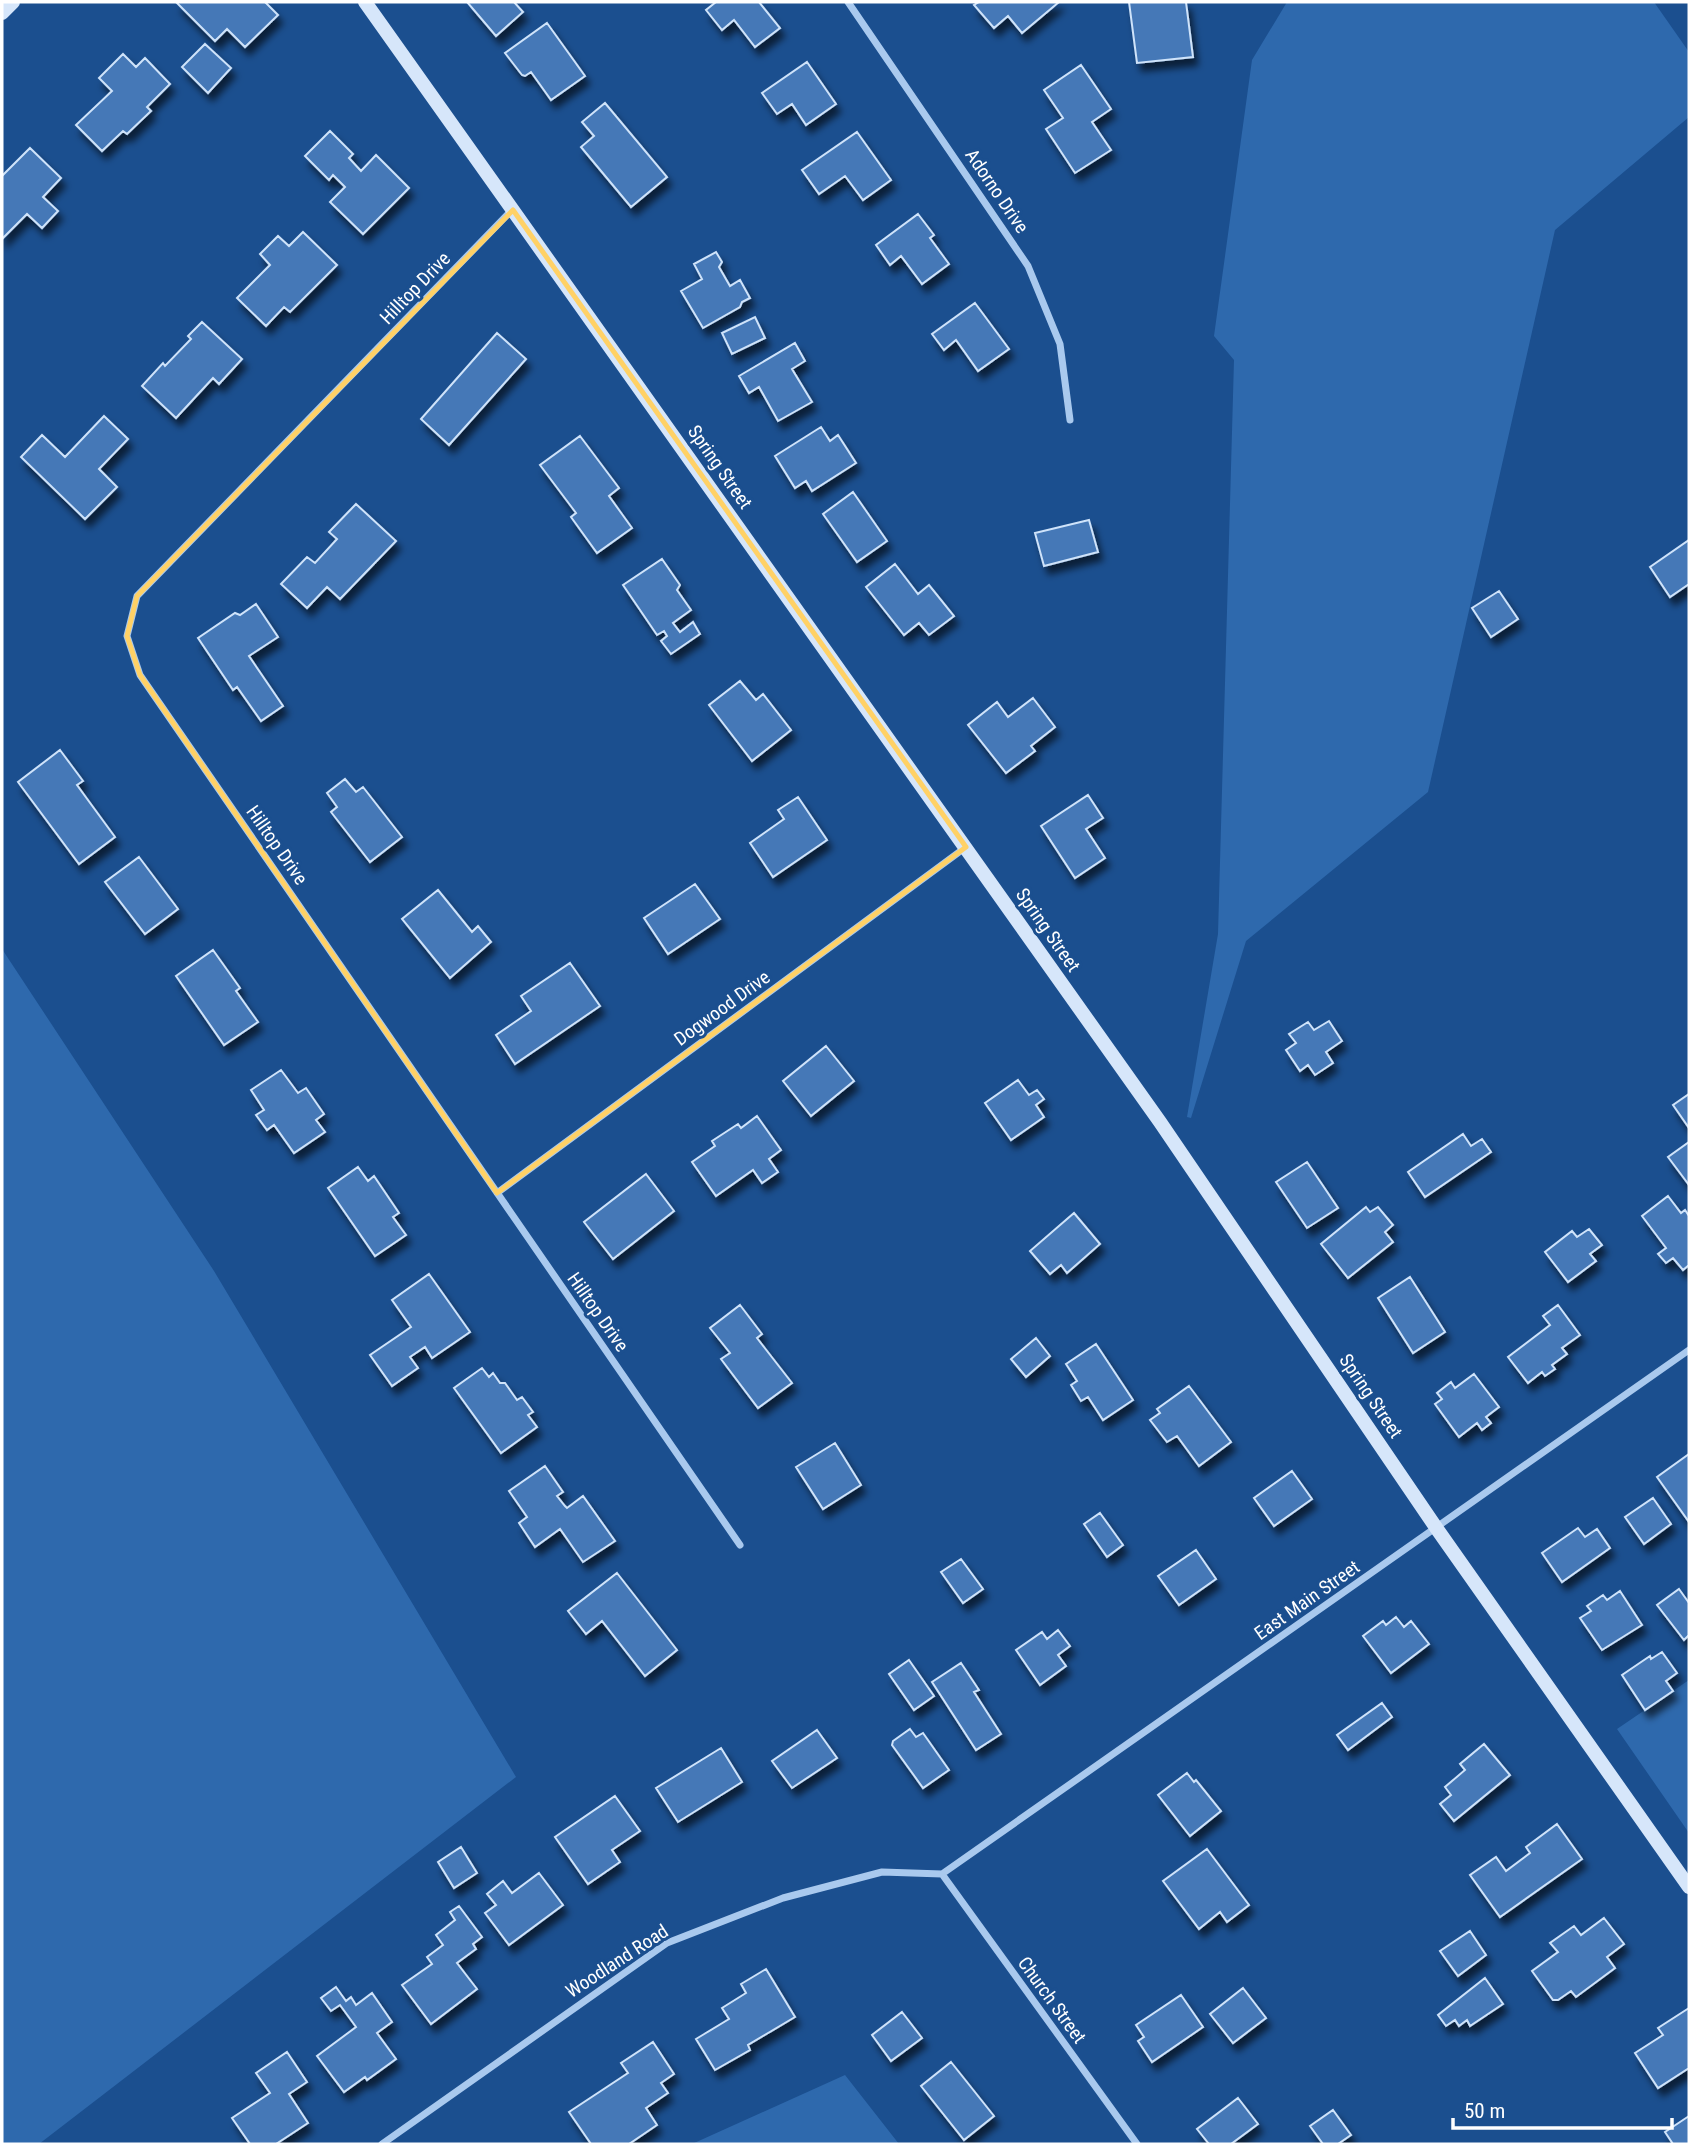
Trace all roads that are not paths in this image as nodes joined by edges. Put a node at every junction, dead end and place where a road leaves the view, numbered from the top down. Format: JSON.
{"nodes":[{"id":1,"x":13,"y":2,"type":"edge"},
{"id":2,"x":365,"y":2,"type":"edge"},
{"id":3,"x":848,"y":2,"type":"edge"},
{"id":4,"x":2,"y":13,"type":"edge"},
{"id":5,"x":513,"y":210,"type":"junction"},
{"id":6,"x":1070,"y":420,"type":"dead end"},
{"id":7,"x":966,"y":847,"type":"junction"},
{"id":8,"x":497,"y":1193,"type":"junction"},
{"id":9,"x":1689,"y":1350,"type":"edge"},
{"id":10,"x":1437,"y":1529,"type":"junction"},
{"id":11,"x":740,"y":1545,"type":"dead end"},
{"id":12,"x":942,"y":1874,"type":"junction"},
{"id":13,"x":1689,"y":1887,"type":"edge"},
{"id":14,"x":382,"y":2144,"type":"edge"},
{"id":15,"x":1137,"y":2144,"type":"edge"}],
"edges":[{"from":1,"to":4,"type":"street"},
{"from":2,"to":5,"type":"street","name":"Spring Street"},
{"from":3,"to":6,"type":"street","name":"Adorno Drive"},
{"from":5,"to":7,"type":"street","name":"Spring Street"},
{"from":5,"to":8,"type":"street","name":"Hilltop Drive"},
{"from":7,"to":8,"type":"street","name":"Dogwood Drive"},
{"from":7,"to":10,"type":"street","name":"Spring Street"},
{"from":8,"to":11,"type":"street","name":"Hilltop Drive"},
{"from":9,"to":10,"type":"street","name":"East Main Street"},
{"from":10,"to":12,"type":"street","name":"East Main Street"},
{"from":10,"to":13,"type":"street","name":"Spring Street"},
{"from":12,"to":14,"type":"street","name":"Woodland Road"},
{"from":12,"to":15,"type":"street","name":"Church Street"}]}
